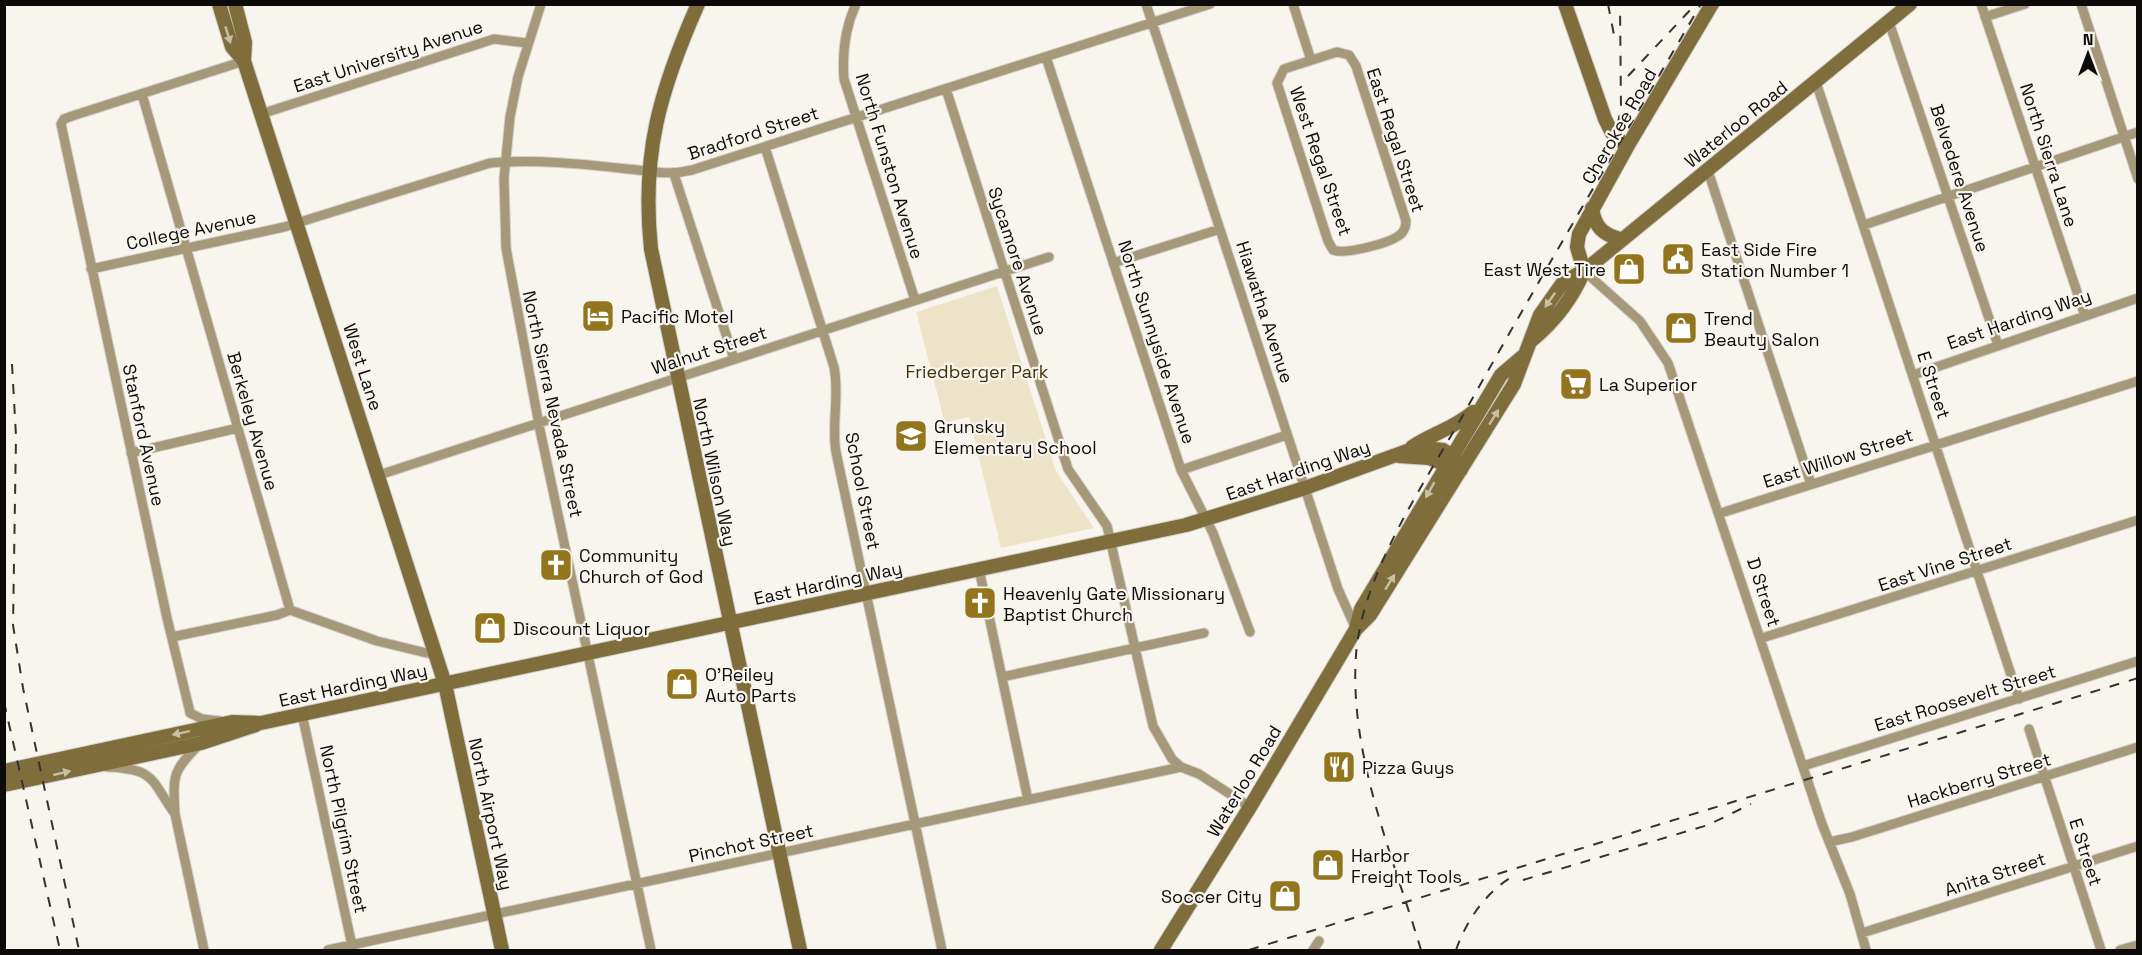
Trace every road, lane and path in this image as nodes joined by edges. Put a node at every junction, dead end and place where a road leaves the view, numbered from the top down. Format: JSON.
{"nodes":[{"id":1,"x":219,"y":4,"type":"edge"},
{"id":2,"x":235,"y":4,"type":"edge"},
{"id":3,"x":541,"y":4,"type":"edge"},
{"id":4,"x":698,"y":4,"type":"edge"},
{"id":5,"x":856,"y":4,"type":"edge"},
{"id":6,"x":1146,"y":4,"type":"edge"},
{"id":7,"x":1210,"y":4,"type":"edge"},
{"id":8,"x":1293,"y":4,"type":"edge"},
{"id":9,"x":1565,"y":4,"type":"edge"},
{"id":10,"x":1712,"y":4,"type":"edge"},
{"id":11,"x":1910,"y":4,"type":"edge"},
{"id":12,"x":1981,"y":4,"type":"edge"},
{"id":13,"x":2025,"y":4,"type":"edge"},
{"id":14,"x":2081,"y":4,"type":"edge"},
{"id":15,"x":1985,"y":17,"type":"junction"},
{"id":16,"x":1152,"y":22,"type":"junction"},
{"id":17,"x":1889,"y":22,"type":"junction"},
{"id":18,"x":527,"y":44,"type":"junction"},
{"id":19,"x":1046,"y":57,"type":"junction"},
{"id":20,"x":1311,"y":60,"type":"junction"},
{"id":21,"x":244,"y":61,"type":"junction"},
{"id":22,"x":1816,"y":82,"type":"junction"},
{"id":23,"x":946,"y":89,"type":"junction"},
{"id":24,"x":142,"y":94,"type":"junction"},
{"id":25,"x":261,"y":114,"type":"junction"},
{"id":26,"x":855,"y":117,"type":"junction"},
{"id":27,"x":2138,"y":132,"type":"edge"},
{"id":28,"x":2124,"y":136,"type":"junction"},
{"id":29,"x":765,"y":147,"type":"junction"},
{"id":30,"x":1627,"y":147,"type":"junction"},
{"id":31,"x":505,"y":162,"type":"junction"},
{"id":32,"x":2036,"y":167,"type":"junction"},
{"id":33,"x":1708,"y":171,"type":"junction"},
{"id":34,"x":649,"y":172,"type":"junction"},
{"id":35,"x":674,"y":174,"type":"junction"},
{"id":36,"x":2138,"y":179,"type":"edge"},
{"id":37,"x":1949,"y":196,"type":"junction"},
{"id":38,"x":1592,"y":208,"type":"junction"},
{"id":39,"x":297,"y":223,"type":"junction"},
{"id":40,"x":1864,"y":225,"type":"junction"},
{"id":41,"x":1220,"y":229,"type":"junction"},
{"id":42,"x":1620,"y":239,"type":"junction"},
{"id":43,"x":1375,"y":244,"type":"joint"},
{"id":44,"x":186,"y":248,"type":"junction"},
{"id":45,"x":1050,"y":257,"type":"dead end"},
{"id":46,"x":1113,"y":263,"type":"junction"},
{"id":47,"x":92,"y":269,"type":"junction"},
{"id":48,"x":1584,"y":271,"type":"junction"},
{"id":49,"x":1004,"y":272,"type":"junction"},
{"id":50,"x":2138,"y":298,"type":"edge"},
{"id":51,"x":915,"y":300,"type":"junction"},
{"id":52,"x":2085,"y":316,"type":"junction"},
{"id":53,"x":824,"y":330,"type":"junction"},
{"id":54,"x":1998,"y":345,"type":"junction"},
{"id":55,"x":1522,"y":357,"type":"junction"},
{"id":56,"x":734,"y":359,"type":"junction"},
{"id":57,"x":1913,"y":375,"type":"junction"},
{"id":58,"x":676,"y":377,"type":"junction"},
{"id":59,"x":2138,"y":381,"type":"edge"},
{"id":60,"x":1484,"y":403,"type":"junction"},
{"id":61,"x":539,"y":421,"type":"junction"},
{"id":62,"x":238,"y":428,"type":"junction"},
{"id":63,"x":1287,"y":435,"type":"junction"},
{"id":64,"x":1935,"y":445,"type":"junction"},
{"id":65,"x":131,"y":453,"type":"junction"},
{"id":66,"x":1403,"y":453,"type":"junction"},
{"id":67,"x":1448,"y":460,"type":"junction"},
{"id":68,"x":1181,"y":470,"type":"junction"},
{"id":69,"x":1461,"y":470,"type":"junction"},
{"id":70,"x":379,"y":475,"type":"junction"},
{"id":71,"x":1811,"y":484,"type":"junction"},
{"id":72,"x":1305,"y":488,"type":"junction"},
{"id":73,"x":1720,"y":513,"type":"junction"},
{"id":74,"x":1206,"y":520,"type":"junction"},
{"id":75,"x":2138,"y":520,"type":"edge"},
{"id":76,"x":1111,"y":542,"type":"junction"},
{"id":77,"x":979,"y":569,"type":"junction"},
{"id":78,"x":1977,"y":570,"type":"junction"},
{"id":79,"x":866,"y":594,"type":"junction"},
{"id":80,"x":290,"y":610,"type":"junction"},
{"id":81,"x":729,"y":623,"type":"junction"},
{"id":82,"x":1356,"y":629,"type":"junction"},
{"id":83,"x":1250,"y":632,"type":"dead end"},
{"id":84,"x":1204,"y":633,"type":"dead end"},
{"id":85,"x":172,"y":637,"type":"junction"},
{"id":86,"x":1762,"y":638,"type":"junction"},
{"id":87,"x":1134,"y":649,"type":"junction"},
{"id":88,"x":588,"y":654,"type":"junction"},
{"id":89,"x":435,"y":655,"type":"junction"},
{"id":90,"x":2138,"y":661,"type":"edge"},
{"id":91,"x":1002,"y":677,"type":"junction"},
{"id":92,"x":445,"y":684,"type":"junction"},
{"id":93,"x":2019,"y":699,"type":"junction"},
{"id":94,"x":302,"y":714,"type":"junction"},
{"id":95,"x":232,"y":722,"type":"junction"},
{"id":96,"x":260,"y":723,"type":"junction"},
{"id":97,"x":2029,"y":729,"type":"dead end"},
{"id":98,"x":201,"y":743,"type":"junction"},
{"id":99,"x":2138,"y":747,"type":"edge"},
{"id":100,"x":1803,"y":766,"type":"junction"},
{"id":101,"x":88,"y":767,"type":"junction"},
{"id":102,"x":1181,"y":767,"type":"junction"},
{"id":103,"x":4,"y":771,"type":"edge"},
{"id":104,"x":2044,"y":776,"type":"junction"},
{"id":105,"x":4,"y":785,"type":"edge"},
{"id":106,"x":1028,"y":800,"type":"junction"},
{"id":107,"x":1250,"y":807,"type":"junction"},
{"id":108,"x":175,"y":814,"type":"junction"},
{"id":109,"x":915,"y":824,"type":"junction"},
{"id":110,"x":1829,"y":842,"type":"junction"},
{"id":111,"x":2138,"y":846,"type":"edge"},
{"id":112,"x":779,"y":854,"type":"junction"},
{"id":113,"x":2073,"y":866,"type":"junction"},
{"id":114,"x":637,"y":884,"type":"junction"},
{"id":115,"x":495,"y":915,"type":"junction"},
{"id":116,"x":1862,"y":933,"type":"junction"},
{"id":117,"x":1319,"y":941,"type":"dead end"},
{"id":118,"x":2138,"y":945,"type":"edge"},
{"id":119,"x":353,"y":948,"type":"edge"},
{"id":120,"x":204,"y":951,"type":"edge"},
{"id":121,"x":328,"y":951,"type":"edge"},
{"id":122,"x":502,"y":951,"type":"edge"},
{"id":123,"x":651,"y":951,"type":"edge"},
{"id":124,"x":800,"y":951,"type":"edge"},
{"id":125,"x":942,"y":951,"type":"edge"},
{"id":126,"x":1161,"y":951,"type":"edge"},
{"id":127,"x":1314,"y":951,"type":"edge"},
{"id":128,"x":1866,"y":951,"type":"edge"},
{"id":129,"x":2101,"y":951,"type":"edge"},
{"id":130,"x":2120,"y":951,"type":"edge"}],
"edges":[{"from":1,"to":21,"type":"main road","name":"West Lane","one_way":true},
{"from":2,"to":21,"type":"main road","name":"West Lane"},
{"from":3,"to":18,"type":"street","name":"North Sierra Nevada Street"},
{"from":4,"to":34,"type":"main road","name":"North Wilson Way"},
{"from":5,"to":26,"type":"street","name":"North Funston Avenue"},
{"from":6,"to":16,"type":"street","name":"Hiawatha Avenue"},
{"from":7,"to":16,"type":"street","name":"Bradford Street"},
{"from":8,"to":20,"type":"street"},
{"from":9,"to":30,"type":"main road"},
{"from":10,"to":30,"type":"main road","name":"Cherokee Road"},
{"from":11,"to":17,"type":"main road","name":"Waterloo Road"},
{"from":12,"to":15,"type":"street","name":"North Sierra Lane"},
{"from":13,"to":15,"type":"street"},
{"from":14,"to":28,"type":"street"},
{"from":15,"to":32,"type":"street","name":"North Sierra Lane"},
{"from":16,"to":19,"type":"street","name":"Bradford Street"},
{"from":16,"to":41,"type":"street","name":"Hiawatha Avenue"},
{"from":17,"to":22,"type":"main road","name":"Waterloo Road"},
{"from":17,"to":37,"type":"street","name":"Belvedere Avenue"},
{"from":18,"to":25,"type":"street","name":"East University Avenue"},
{"from":18,"to":31,"type":"street","name":"North Sierra Nevada Street"},
{"from":19,"to":23,"type":"street","name":"Bradford Street"},
{"from":19,"to":46,"type":"street","name":"North Sunnyside Avenue"},
{"from":20,"to":43,"type":"street","name":"East Regal Street"},
{"from":20,"to":43,"type":"street","name":"West Regal Street"},
{"from":21,"to":24,"type":"street"},
{"from":21,"to":25,"type":"main road","name":"West Lane"},
{"from":22,"to":33,"type":"main road","name":"Waterloo Road"},
{"from":22,"to":40,"type":"street","name":"E Street"},
{"from":23,"to":26,"type":"street","name":"Bradford Street"},
{"from":23,"to":49,"type":"street","name":"Sycamore Avenue"},
{"from":24,"to":44,"type":"street","name":"Berkeley Avenue"},
{"from":24,"to":47,"type":"street","name":"Stanford Avenue"},
{"from":25,"to":39,"type":"main road","name":"West Lane"},
{"from":26,"to":29,"type":"street","name":"Bradford Street"},
{"from":26,"to":51,"type":"street","name":"North Funston Avenue"},
{"from":27,"to":28,"type":"street"},
{"from":28,"to":32,"type":"street"},
{"from":28,"to":36,"type":"street"},
{"from":29,"to":35,"type":"street","name":"Bradford Street"},
{"from":29,"to":53,"type":"street","name":"School Street"},
{"from":30,"to":38,"type":"main road","name":"Cherokee Road"},
{"from":31,"to":34,"type":"street","name":"Bradford Street"},
{"from":31,"to":39,"type":"street","name":"Bradford Street"},
{"from":31,"to":61,"type":"street","name":"North Sierra Nevada Street"},
{"from":32,"to":37,"type":"street"},
{"from":32,"to":52,"type":"street","name":"North Sierra Lane"},
{"from":33,"to":42,"type":"main road","name":"Waterloo Road"},
{"from":33,"to":71,"type":"street"},
{"from":34,"to":35,"type":"street","name":"Bradford Street"},
{"from":34,"to":58,"type":"main road","name":"North Wilson Way"},
{"from":35,"to":56,"type":"street"},
{"from":37,"to":40,"type":"street"},
{"from":37,"to":54,"type":"street","name":"Belvedere Avenue"},
{"from":38,"to":42,"type":"main road"},
{"from":38,"to":48,"type":"main road","name":"Cherokee Road"},
{"from":39,"to":44,"type":"street","name":"College Avenue"},
{"from":39,"to":70,"type":"main road","name":"West Lane"},
{"from":40,"to":57,"type":"street","name":"E Street"},
{"from":41,"to":46,"type":"street"},
{"from":41,"to":63,"type":"street","name":"Hiawatha Avenue"},
{"from":42,"to":48,"type":"main road","name":"Waterloo Road"},
{"from":44,"to":47,"type":"street","name":"College Avenue"},
{"from":44,"to":62,"type":"street","name":"Berkeley Avenue"},
{"from":45,"to":49,"type":"street","name":"Walnut Street"},
{"from":46,"to":68,"type":"street","name":"North Sunnyside Avenue"},
{"from":47,"to":65,"type":"street","name":"Stanford Avenue"},
{"from":48,"to":55,"type":"main road","name":"Waterloo Road"},
{"from":48,"to":73,"type":"street","name":"D Street"},
{"from":49,"to":51,"type":"street","name":"Walnut Street"},
{"from":49,"to":76,"type":"street","name":"Sycamore Avenue"},
{"from":50,"to":52,"type":"street","name":"East Harding Way"},
{"from":51,"to":53,"type":"street","name":"Walnut Street"},
{"from":52,"to":54,"type":"street","name":"East Harding Way"},
{"from":53,"to":56,"type":"street","name":"Walnut Street"},
{"from":53,"to":79,"type":"street","name":"School Street"},
{"from":54,"to":57,"type":"street","name":"East Harding Way"},
{"from":55,"to":60,"type":"main road","name":"Waterloo Road"},
{"from":69,"to":55,"type":"main road","name":"Waterloo Road","one_way":true},
{"from":56,"to":58,"type":"street","name":"Walnut Street"},
{"from":57,"to":64,"type":"street","name":"E Street"},
{"from":58,"to":61,"type":"street","name":"Walnut Street"},
{"from":58,"to":81,"type":"main road","name":"North Wilson Way"},
{"from":59,"to":64,"type":"street","name":"East Willow Street"},
{"from":60,"to":66,"type":"main road"},
{"from":60,"to":67,"type":"main road","name":"Waterloo Road"},
{"from":61,"to":70,"type":"street","name":"Walnut Street"},
{"from":61,"to":88,"type":"street","name":"North Sierra Nevada Street"},
{"from":62,"to":65,"type":"street"},
{"from":62,"to":80,"type":"street","name":"Berkeley Avenue"},
{"from":63,"to":68,"type":"street"},
{"from":63,"to":72,"type":"street","name":"Hiawatha Avenue"},
{"from":64,"to":71,"type":"street","name":"East Willow Street"},
{"from":64,"to":78,"type":"street","name":"E Street"},
{"from":65,"to":85,"type":"street","name":"Stanford Avenue"},
{"from":66,"to":67,"type":"main road","name":"East Harding Way"},
{"from":66,"to":72,"type":"main road","name":"East Harding Way"},
{"from":67,"to":69,"type":"main road"},
{"from":67,"to":82,"type":"main road","name":"Waterloo Road","one_way":true},
{"from":68,"to":74,"type":"street","name":"North Sunnyside Avenue"},
{"from":82,"to":69,"type":"main road","name":"Waterloo Road","one_way":true},
{"from":70,"to":89,"type":"main road","name":"West Lane"},
{"from":71,"to":73,"type":"street","name":"East Willow Street"},
{"from":72,"to":74,"type":"main road","name":"East Harding Way"},
{"from":72,"to":82,"type":"street","name":"Hiawatha Avenue"},
{"from":73,"to":86,"type":"street","name":"D Street"},
{"from":74,"to":76,"type":"main road","name":"East Harding Way"},
{"from":74,"to":83,"type":"street","name":"North Sunnyside Avenue"},
{"from":75,"to":78,"type":"street","name":"East Vine Street"},
{"from":76,"to":77,"type":"main road","name":"East Harding Way"},
{"from":76,"to":87,"type":"street","name":"Sycamore Avenue"},
{"from":77,"to":79,"type":"main road","name":"East Harding Way"},
{"from":77,"to":91,"type":"street"},
{"from":78,"to":86,"type":"street","name":"East Vine Street"},
{"from":78,"to":93,"type":"street","name":"E Street"},
{"from":79,"to":81,"type":"main road","name":"East Harding Way"},
{"from":79,"to":109,"type":"street","name":"School Street"},
{"from":80,"to":85,"type":"street"},
{"from":80,"to":89,"type":"street"},
{"from":81,"to":88,"type":"main road","name":"East Harding Way"},
{"from":81,"to":112,"type":"main road","name":"North Wilson Way"},
{"from":82,"to":107,"type":"main road","name":"Waterloo Road"},
{"from":84,"to":87,"type":"street"},
{"from":85,"to":95,"type":"street","name":"Stanford Avenue"},
{"from":86,"to":100,"type":"street","name":"D Street"},
{"from":87,"to":91,"type":"street"},
{"from":87,"to":102,"type":"street","name":"Sycamore Avenue"},
{"from":88,"to":92,"type":"main road","name":"East Harding Way"},
{"from":88,"to":114,"type":"street","name":"North Sierra Nevada Street"},
{"from":89,"to":92,"type":"main road","name":"West Lane"},
{"from":90,"to":93,"type":"street","name":"East Roosevelt Street"},
{"from":91,"to":106,"type":"street"},
{"from":92,"to":94,"type":"main road","name":"East Harding Way"},
{"from":92,"to":115,"type":"main road","name":"North Airport Way"},
{"from":93,"to":100,"type":"street","name":"East Roosevelt Street"},
{"from":94,"to":96,"type":"main road","name":"East Harding Way"},
{"from":94,"to":119,"type":"street","name":"North Pilgrim Street"},
{"from":95,"to":96,"type":"main road","name":"East Harding Way"},
{"from":95,"to":103,"type":"main road","name":"East Harding Way","one_way":true},
{"from":96,"to":98,"type":"main road","name":"East Harding Way"},
{"from":97,"to":104,"type":"street","name":"E Street"},
{"from":98,"to":101,"type":"main road","name":"East Harding Way"},
{"from":98,"to":108,"type":"street"},
{"from":99,"to":104,"type":"street","name":"Hackberry Street"},
{"from":100,"to":110,"type":"street","name":"D Street"},
{"from":105,"to":101,"type":"main road","name":"East Harding Way","one_way":true},
{"from":101,"to":108,"type":"street"},
{"from":102,"to":106,"type":"street","name":"Pinchot Street"},
{"from":102,"to":107,"type":"street","name":"Sycamore Avenue"},
{"from":104,"to":110,"type":"street","name":"Hackberry Street"},
{"from":104,"to":113,"type":"street","name":"E Street"},
{"from":106,"to":109,"type":"street","name":"Pinchot Street"},
{"from":107,"to":126,"type":"main road","name":"Waterloo Road"},
{"from":108,"to":120,"type":"street"},
{"from":109,"to":112,"type":"street","name":"Pinchot Street"},
{"from":109,"to":125,"type":"street","name":"School Street"},
{"from":110,"to":116,"type":"street","name":"D Street"},
{"from":111,"to":113,"type":"street","name":"Anita Street"},
{"from":112,"to":114,"type":"street","name":"Pinchot Street"},
{"from":112,"to":124,"type":"main road","name":"North Wilson Way"},
{"from":113,"to":116,"type":"street","name":"Anita Street"},
{"from":113,"to":129,"type":"street","name":"E Street"},
{"from":114,"to":115,"type":"street","name":"Pinchot Street"},
{"from":114,"to":123,"type":"street","name":"North Sierra Nevada Street"},
{"from":115,"to":119,"type":"street","name":"Pinchot Street"},
{"from":115,"to":122,"type":"main road","name":"North Airport Way"},
{"from":116,"to":128,"type":"street","name":"D Street"},
{"from":117,"to":127,"type":"street"},
{"from":118,"to":130,"type":"street"},
{"from":119,"to":121,"type":"street","name":"Pinchot Street"}]}
